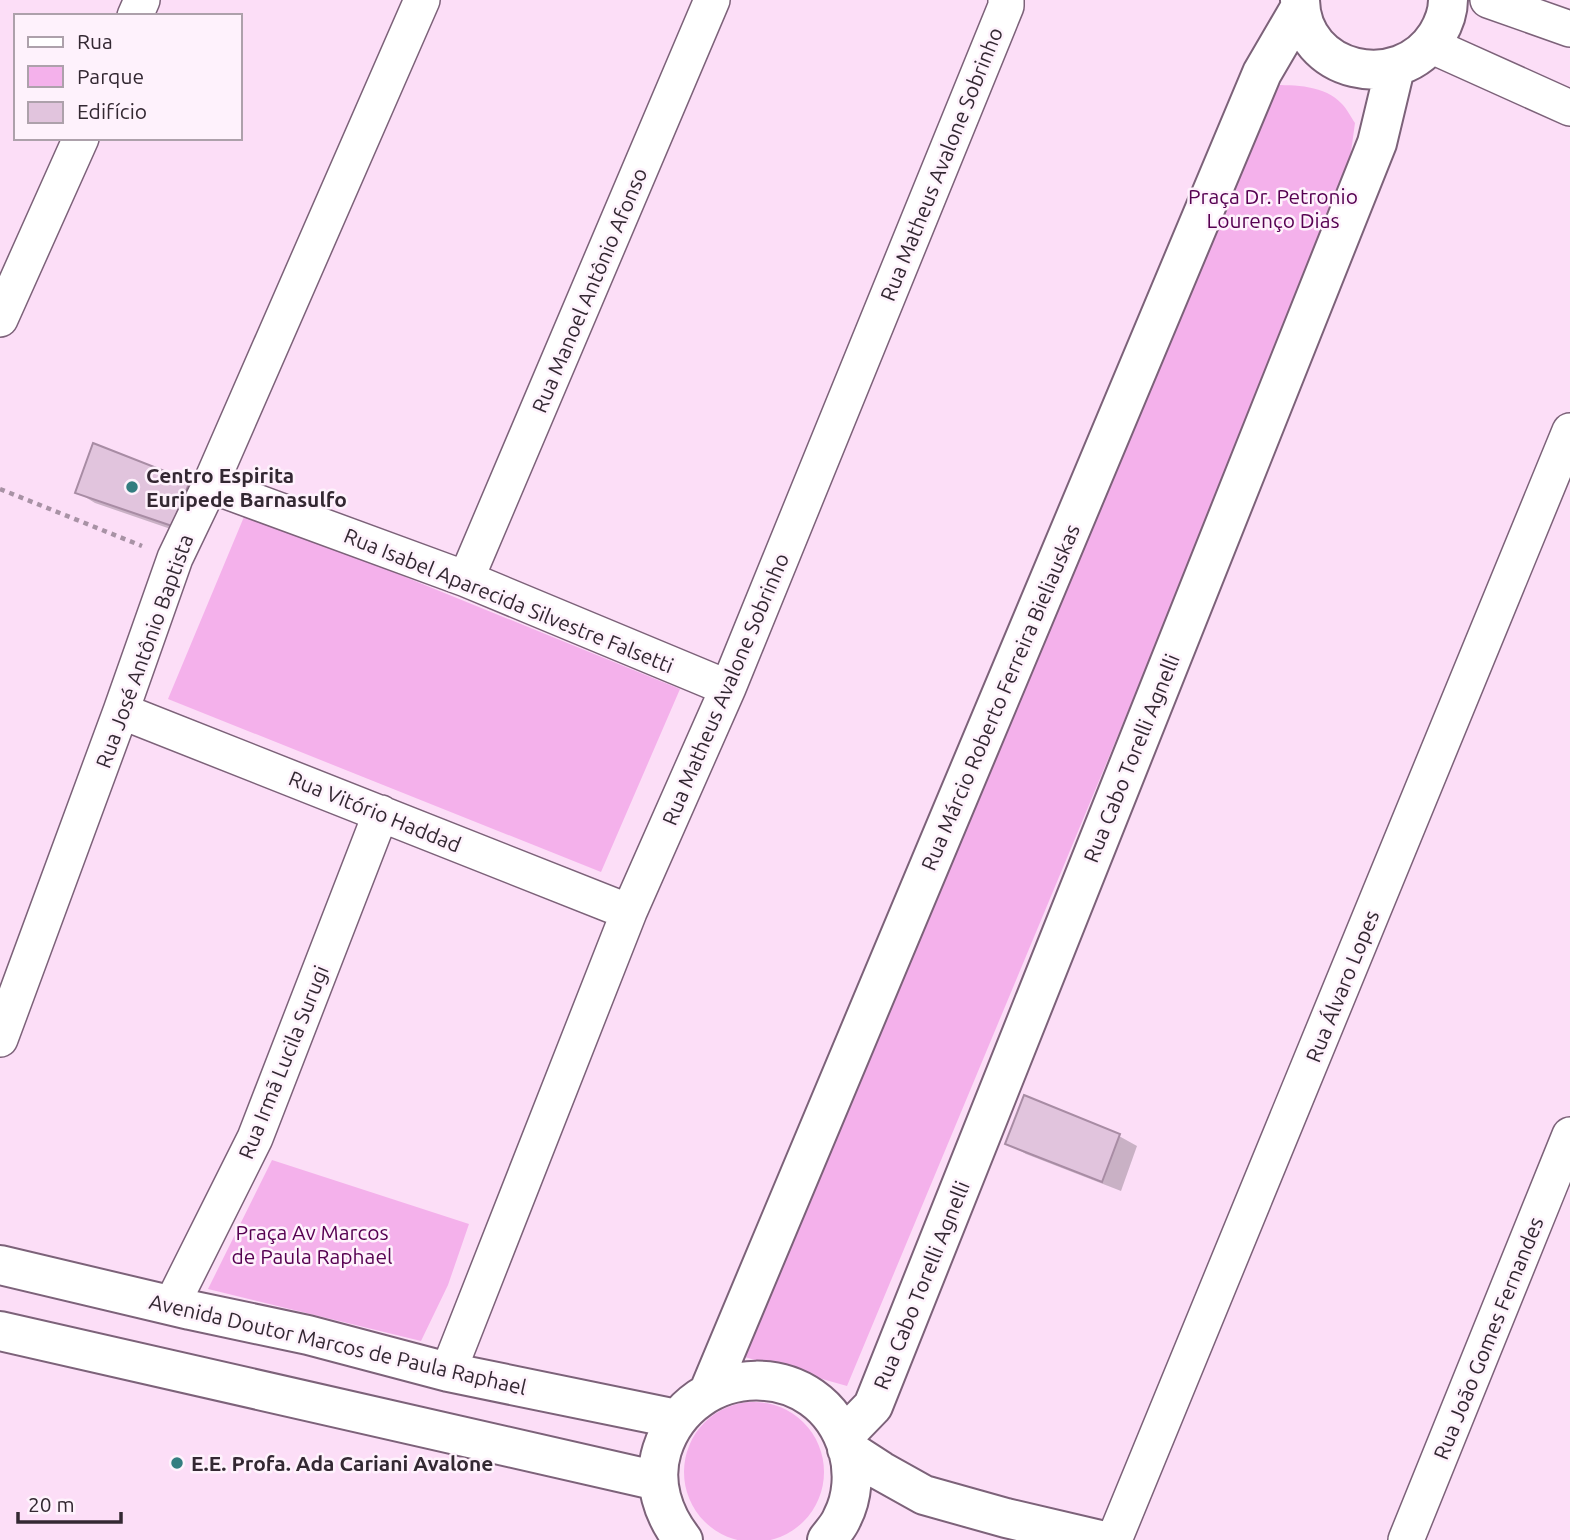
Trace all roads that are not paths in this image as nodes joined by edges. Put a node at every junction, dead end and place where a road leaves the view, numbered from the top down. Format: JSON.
{"nodes":[{"id":1,"x":422,"y":0,"type":"edge"},
{"id":2,"x":712,"y":0,"type":"edge"},
{"id":3,"x":1448,"y":0,"type":"edge"},
{"id":4,"x":1488,"y":0,"type":"edge"},
{"id":5,"x":1006,"y":3,"type":"edge"},
{"id":6,"x":1300,"y":4,"type":"edge"},
{"id":7,"x":1570,"y":29,"type":"edge"},
{"id":8,"x":1430,"y":45,"type":"junction"},
{"id":9,"x":1395,"y":68,"type":"junction"},
{"id":10,"x":1570,"y":108,"type":"edge"},
{"id":11,"x":80,"y":140,"type":"edge"},
{"id":12,"x":0,"y":319,"type":"edge"},
{"id":13,"x":1570,"y":431,"type":"edge"},
{"id":14,"x":210,"y":485,"type":"junction"},
{"id":15,"x":466,"y":579,"type":"junction"},
{"id":16,"x":728,"y":688,"type":"junction"},
{"id":17,"x":121,"y":711,"type":"junction"},
{"id":18,"x":381,"y":813,"type":"junction"},
{"id":19,"x":629,"y":912,"type":"junction"},
{"id":20,"x":0,"y":1039,"type":"edge"},
{"id":21,"x":1570,"y":1135,"type":"edge"},
{"id":22,"x":0,"y":1265,"type":"edge"},
{"id":23,"x":171,"y":1306,"type":"junction"},
{"id":24,"x":0,"y":1331,"type":"edge"},
{"id":25,"x":448,"y":1372,"type":"junction"},
{"id":26,"x":709,"y":1391,"type":"junction"},
{"id":27,"x":677,"y":1419,"type":"junction"},
{"id":28,"x":846,"y":1442,"type":"junction"},
{"id":29,"x":658,"y":1481,"type":"junction"},
{"id":30,"x":683,"y":1540,"type":"edge"},
{"id":31,"x":827,"y":1540,"type":"edge"},
{"id":32,"x":1100,"y":1540,"type":"edge"},
{"id":33,"x":1114,"y":1540,"type":"edge"},
{"id":34,"x":1406,"y":1540,"type":"edge"}],
"edges":[{"from":1,"to":14,"type":"street","name":"Rua José Antônio Baptista"},
{"from":2,"to":15,"type":"street","name":"Rua Manoel Antônio Afonso"},
{"from":3,"to":8,"type":"street"},
{"from":4,"to":7,"type":"street"},
{"from":5,"to":16,"type":"street","name":"Rua Matheus Avalone Sobrinho"},
{"from":6,"to":9,"type":"street"},
{"from":6,"to":26,"type":"street","name":"Rua Márcio Roberto Ferreira Bieliauskas"},
{"from":8,"to":9,"type":"street"},
{"from":8,"to":10,"type":"street"},
{"from":9,"to":28,"type":"street","name":"Rua Cabo Torelli Agnelli"},
{"from":11,"to":12,"type":"street"},
{"from":13,"to":33,"type":"street","name":"Rua Álvaro Lopes"},
{"from":14,"to":15,"type":"street","name":"Rua Isabel Aparecida Silvestre Falsetti"},
{"from":14,"to":17,"type":"street","name":"Rua José Antônio Baptista"},
{"from":15,"to":16,"type":"street","name":"Rua Isabel Aparecida Silvestre Falsetti"},
{"from":16,"to":19,"type":"street","name":"Rua Matheus Avalone Sobrinho"},
{"from":17,"to":18,"type":"street","name":"Rua Vitório Haddad"},
{"from":17,"to":20,"type":"street","name":"Rua José Antônio Baptista"},
{"from":18,"to":19,"type":"street","name":"Rua Vitório Haddad"},
{"from":18,"to":23,"type":"street","name":"Rua Irmã Lucila Surugi"},
{"from":19,"to":25,"type":"street","name":"Rua Matheus Avalone Sobrinho"},
{"from":21,"to":34,"type":"street","name":"Rua João Gomes Fernandes"},
{"from":22,"to":23,"type":"street","name":"Avenida Doutor Marcos de Paula Raphael"},
{"from":23,"to":25,"type":"street","name":"Avenida Doutor Marcos de Paula Raphael"},
{"from":24,"to":29,"type":"street"},
{"from":25,"to":27,"type":"street","name":"Avenida Doutor Marcos de Paula Raphael"},
{"from":26,"to":27,"type":"street"},
{"from":26,"to":28,"type":"street"},
{"from":27,"to":29,"type":"street"},
{"from":28,"to":31,"type":"street"},
{"from":28,"to":32,"type":"street"},
{"from":29,"to":30,"type":"street"}]}
